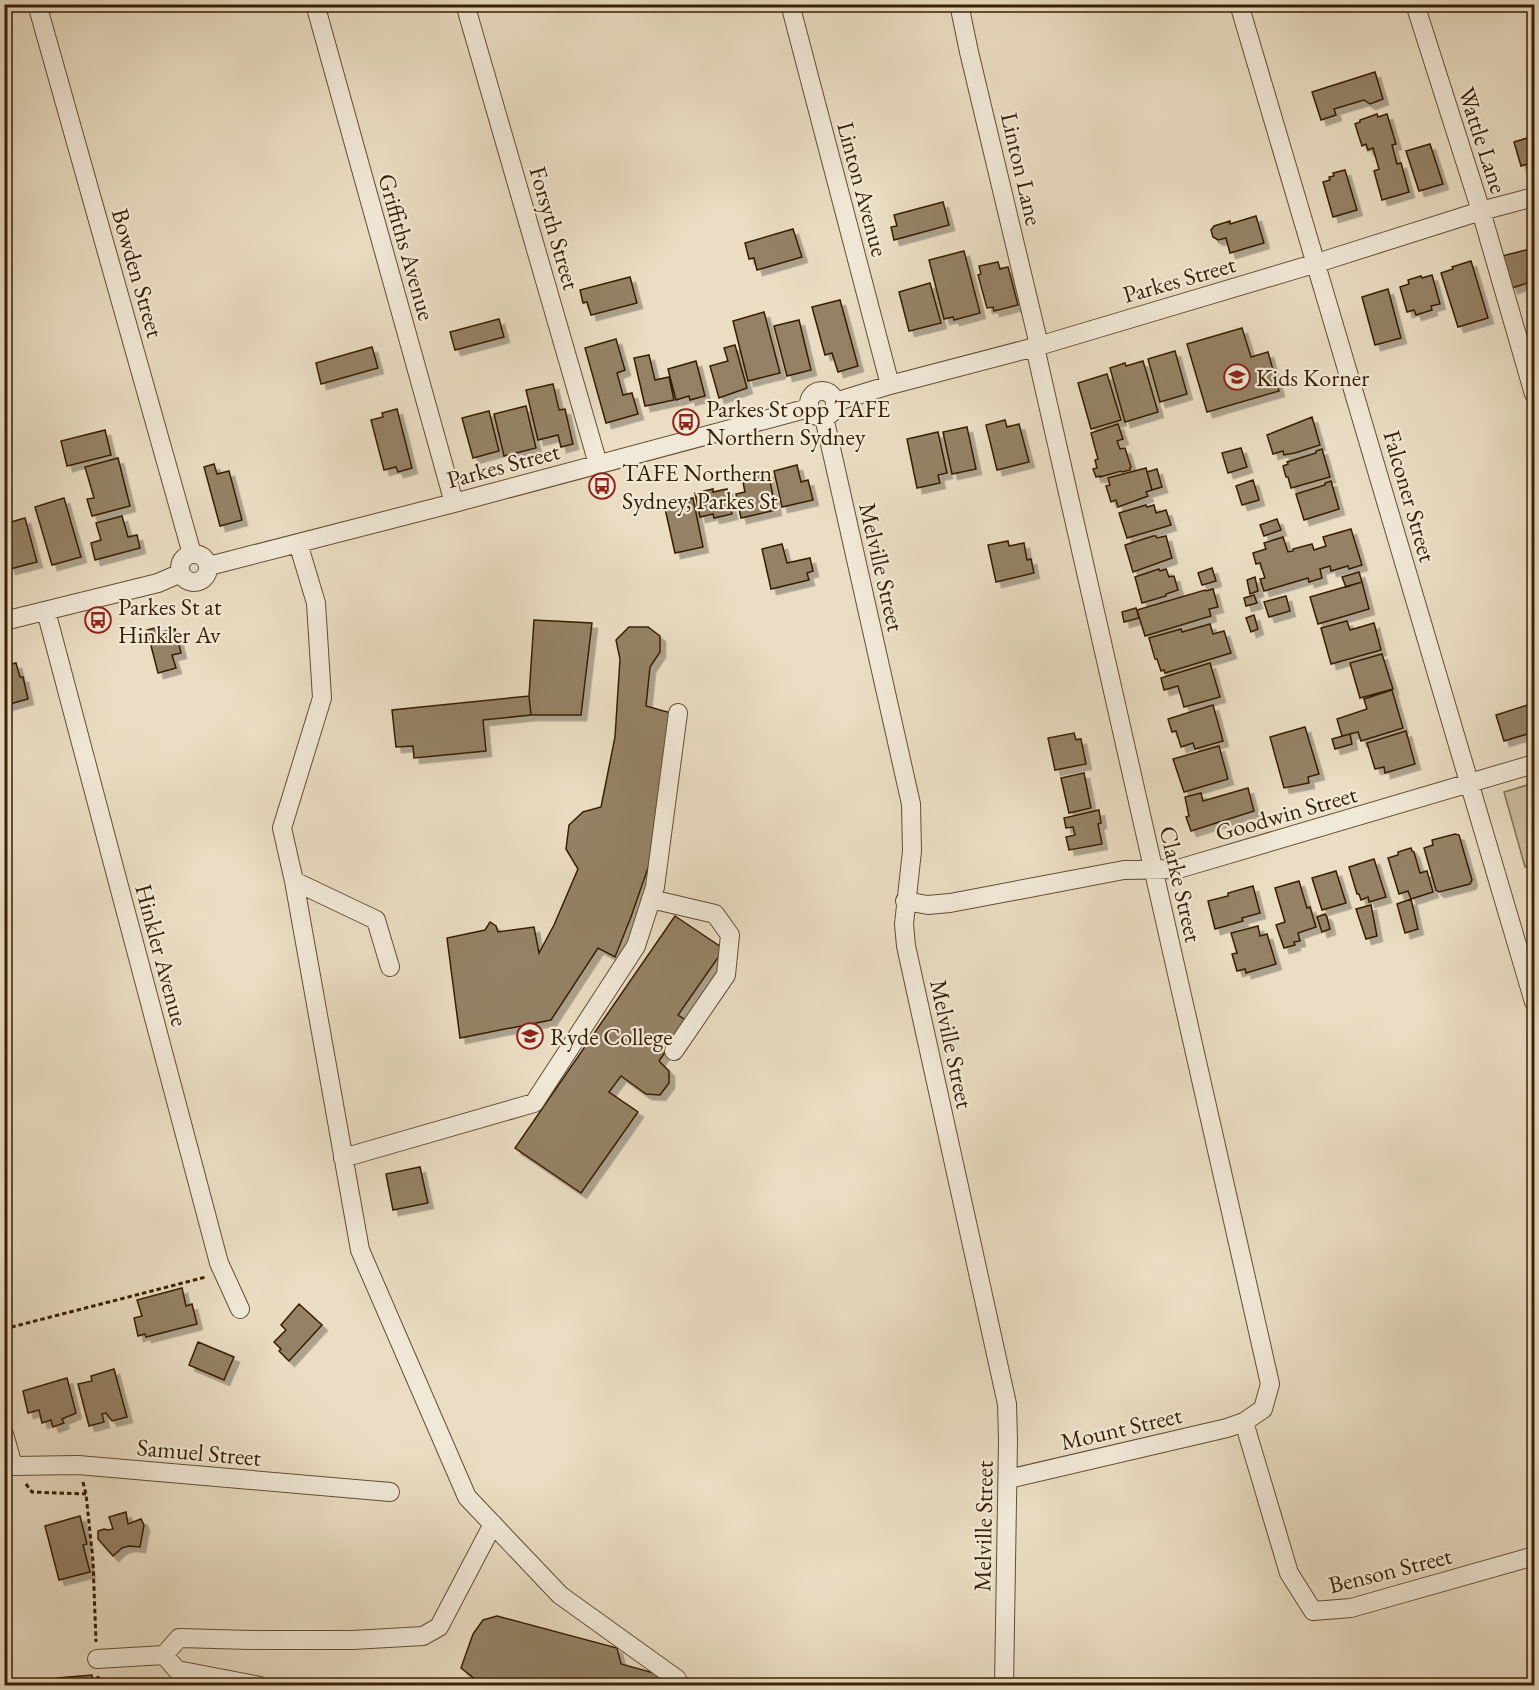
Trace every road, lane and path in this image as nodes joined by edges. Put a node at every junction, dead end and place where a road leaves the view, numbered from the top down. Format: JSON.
{"nodes":[{"id":1,"x":37,"y":4,"type":"edge"},
{"id":2,"x":315,"y":4,"type":"edge"},
{"id":3,"x":465,"y":4,"type":"edge"},
{"id":4,"x":790,"y":4,"type":"edge"},
{"id":5,"x":960,"y":4,"type":"edge"},
{"id":6,"x":1239,"y":4,"type":"edge"},
{"id":7,"x":1414,"y":4,"type":"edge"},
{"id":8,"x":1534,"y":197,"type":"edge"},
{"id":9,"x":1481,"y":211,"type":"junction"},
{"id":10,"x":1317,"y":263,"type":"junction"},
{"id":11,"x":1037,"y":346,"type":"junction"},
{"id":12,"x":890,"y":385,"type":"junction"},
{"id":13,"x":1534,"y":394,"type":"edge"},
{"id":14,"x":817,"y":412,"type":"junction"},
{"id":15,"x":598,"y":464,"type":"junction"},
{"id":16,"x":454,"y":503,"type":"junction"},
{"id":17,"x":298,"y":543,"type":"junction"},
{"id":18,"x":192,"y":554,"type":"junction"},
{"id":19,"x":208,"y":566,"type":"junction"},
{"id":20,"x":181,"y":573,"type":"junction"},
{"id":21,"x":46,"y":611,"type":"junction"},
{"id":22,"x":4,"y":621,"type":"edge"},
{"id":23,"x":678,"y":713,"type":"dead end"},
{"id":24,"x":1534,"y":764,"type":"edge"},
{"id":25,"x":1470,"y":784,"type":"junction"},
{"id":26,"x":1154,"y":870,"type":"junction"},
{"id":27,"x":294,"y":881,"type":"junction"},
{"id":28,"x":651,"y":899,"type":"junction"},
{"id":29,"x":905,"y":901,"type":"junction"},
{"id":30,"x":390,"y":967,"type":"dead end"},
{"id":31,"x":1534,"y":1002,"type":"edge"},
{"id":32,"x":674,"y":1051,"type":"dead end"},
{"id":33,"x":343,"y":1158,"type":"junction"},
{"id":34,"x":223,"y":1273,"type":"junction"},
{"id":35,"x":240,"y":1309,"type":"dead end"},
{"id":36,"x":4,"y":1329,"type":"edge"},
{"id":37,"x":1244,"y":1422,"type":"junction"},
{"id":38,"x":4,"y":1434,"type":"edge"},
{"id":39,"x":9,"y":1467,"type":"edge"},
{"id":40,"x":1008,"y":1479,"type":"junction"},
{"id":41,"x":390,"y":1492,"type":"dead end"},
{"id":42,"x":493,"y":1524,"type":"junction"},
{"id":43,"x":1534,"y":1556,"type":"edge"},
{"id":44,"x":164,"y":1655,"type":"junction"},
{"id":45,"x":97,"y":1659,"type":"junction"},
{"id":46,"x":98,"y":1686,"type":"edge"},
{"id":47,"x":260,"y":1686,"type":"edge"},
{"id":48,"x":679,"y":1686,"type":"edge"},
{"id":49,"x":1004,"y":1686,"type":"edge"}],
"edges":[{"from":1,"to":18,"type":"street","name":"Bowden Street"},
{"from":2,"to":16,"type":"street","name":"Griffiths Avenue"},
{"from":3,"to":15,"type":"street","name":"Forsyth Street"},
{"from":4,"to":12,"type":"street","name":"Linton Avenue"},
{"from":5,"to":11,"type":"street","name":"Linton Lane"},
{"from":6,"to":10,"type":"street","name":"Falconer Street"},
{"from":7,"to":9,"type":"street","name":"Wattle Lane"},
{"from":8,"to":9,"type":"street","name":"Parkes Street"},
{"from":9,"to":10,"type":"street","name":"Parkes Street"},
{"from":9,"to":13,"type":"street","name":"Wattle Lane"},
{"from":10,"to":11,"type":"street","name":"Parkes Street"},
{"from":10,"to":25,"type":"street","name":"Falconer Street"},
{"from":11,"to":12,"type":"street","name":"Parkes Street"},
{"from":11,"to":26,"type":"street","name":"Clarke Street"},
{"from":12,"to":14,"type":"street","name":"Parkes Street"},
{"from":14,"to":15,"type":"street","name":"Parkes Street"},
{"from":14,"to":29,"type":"street","name":"Melville Street"},
{"from":15,"to":16,"type":"street","name":"Parkes Street"},
{"from":16,"to":17,"type":"street","name":"Parkes Street"},
{"from":17,"to":19,"type":"street","name":"Parkes Street"},
{"from":17,"to":27,"type":"street"},
{"from":18,"to":19,"type":"street"},
{"from":18,"to":20,"type":"street"},
{"from":19,"to":20,"type":"street"},
{"from":20,"to":21,"type":"street"},
{"from":21,"to":22,"type":"street"},
{"from":21,"to":34,"type":"street","name":"Hinkler Avenue"},
{"from":23,"to":28,"type":"street"},
{"from":24,"to":25,"type":"street","name":"Goodwin Street"},
{"from":25,"to":26,"type":"street","name":"Goodwin Street"},
{"from":25,"to":31,"type":"street","name":"Falconer Street"},
{"from":26,"to":29,"type":"street","name":"Goodwin Street"},
{"from":26,"to":37,"type":"street","name":"Clarke Street"},
{"from":27,"to":30,"type":"street"},
{"from":27,"to":33,"type":"street"},
{"from":28,"to":32,"type":"street"},
{"from":28,"to":33,"type":"street"},
{"from":29,"to":40,"type":"street","name":"Melville Street"},
{"from":33,"to":42,"type":"street"},
{"from":34,"to":35,"type":"street","name":"Hinkler Avenue"},
{"from":34,"to":36,"type":"path"},
{"from":37,"to":40,"type":"street","name":"Mount Street"},
{"from":37,"to":43,"type":"street","name":"Benson Street"},
{"from":38,"to":39,"type":"street"},
{"from":39,"to":41,"type":"street","name":"Samuel Street"},
{"from":39,"to":45,"type":"path"},
{"from":40,"to":49,"type":"street","name":"Melville Street"},
{"from":42,"to":44,"type":"street"},
{"from":42,"to":48,"type":"street"},
{"from":44,"to":45,"type":"street"},
{"from":44,"to":47,"type":"street"},
{"from":45,"to":46,"type":"path"}]}
